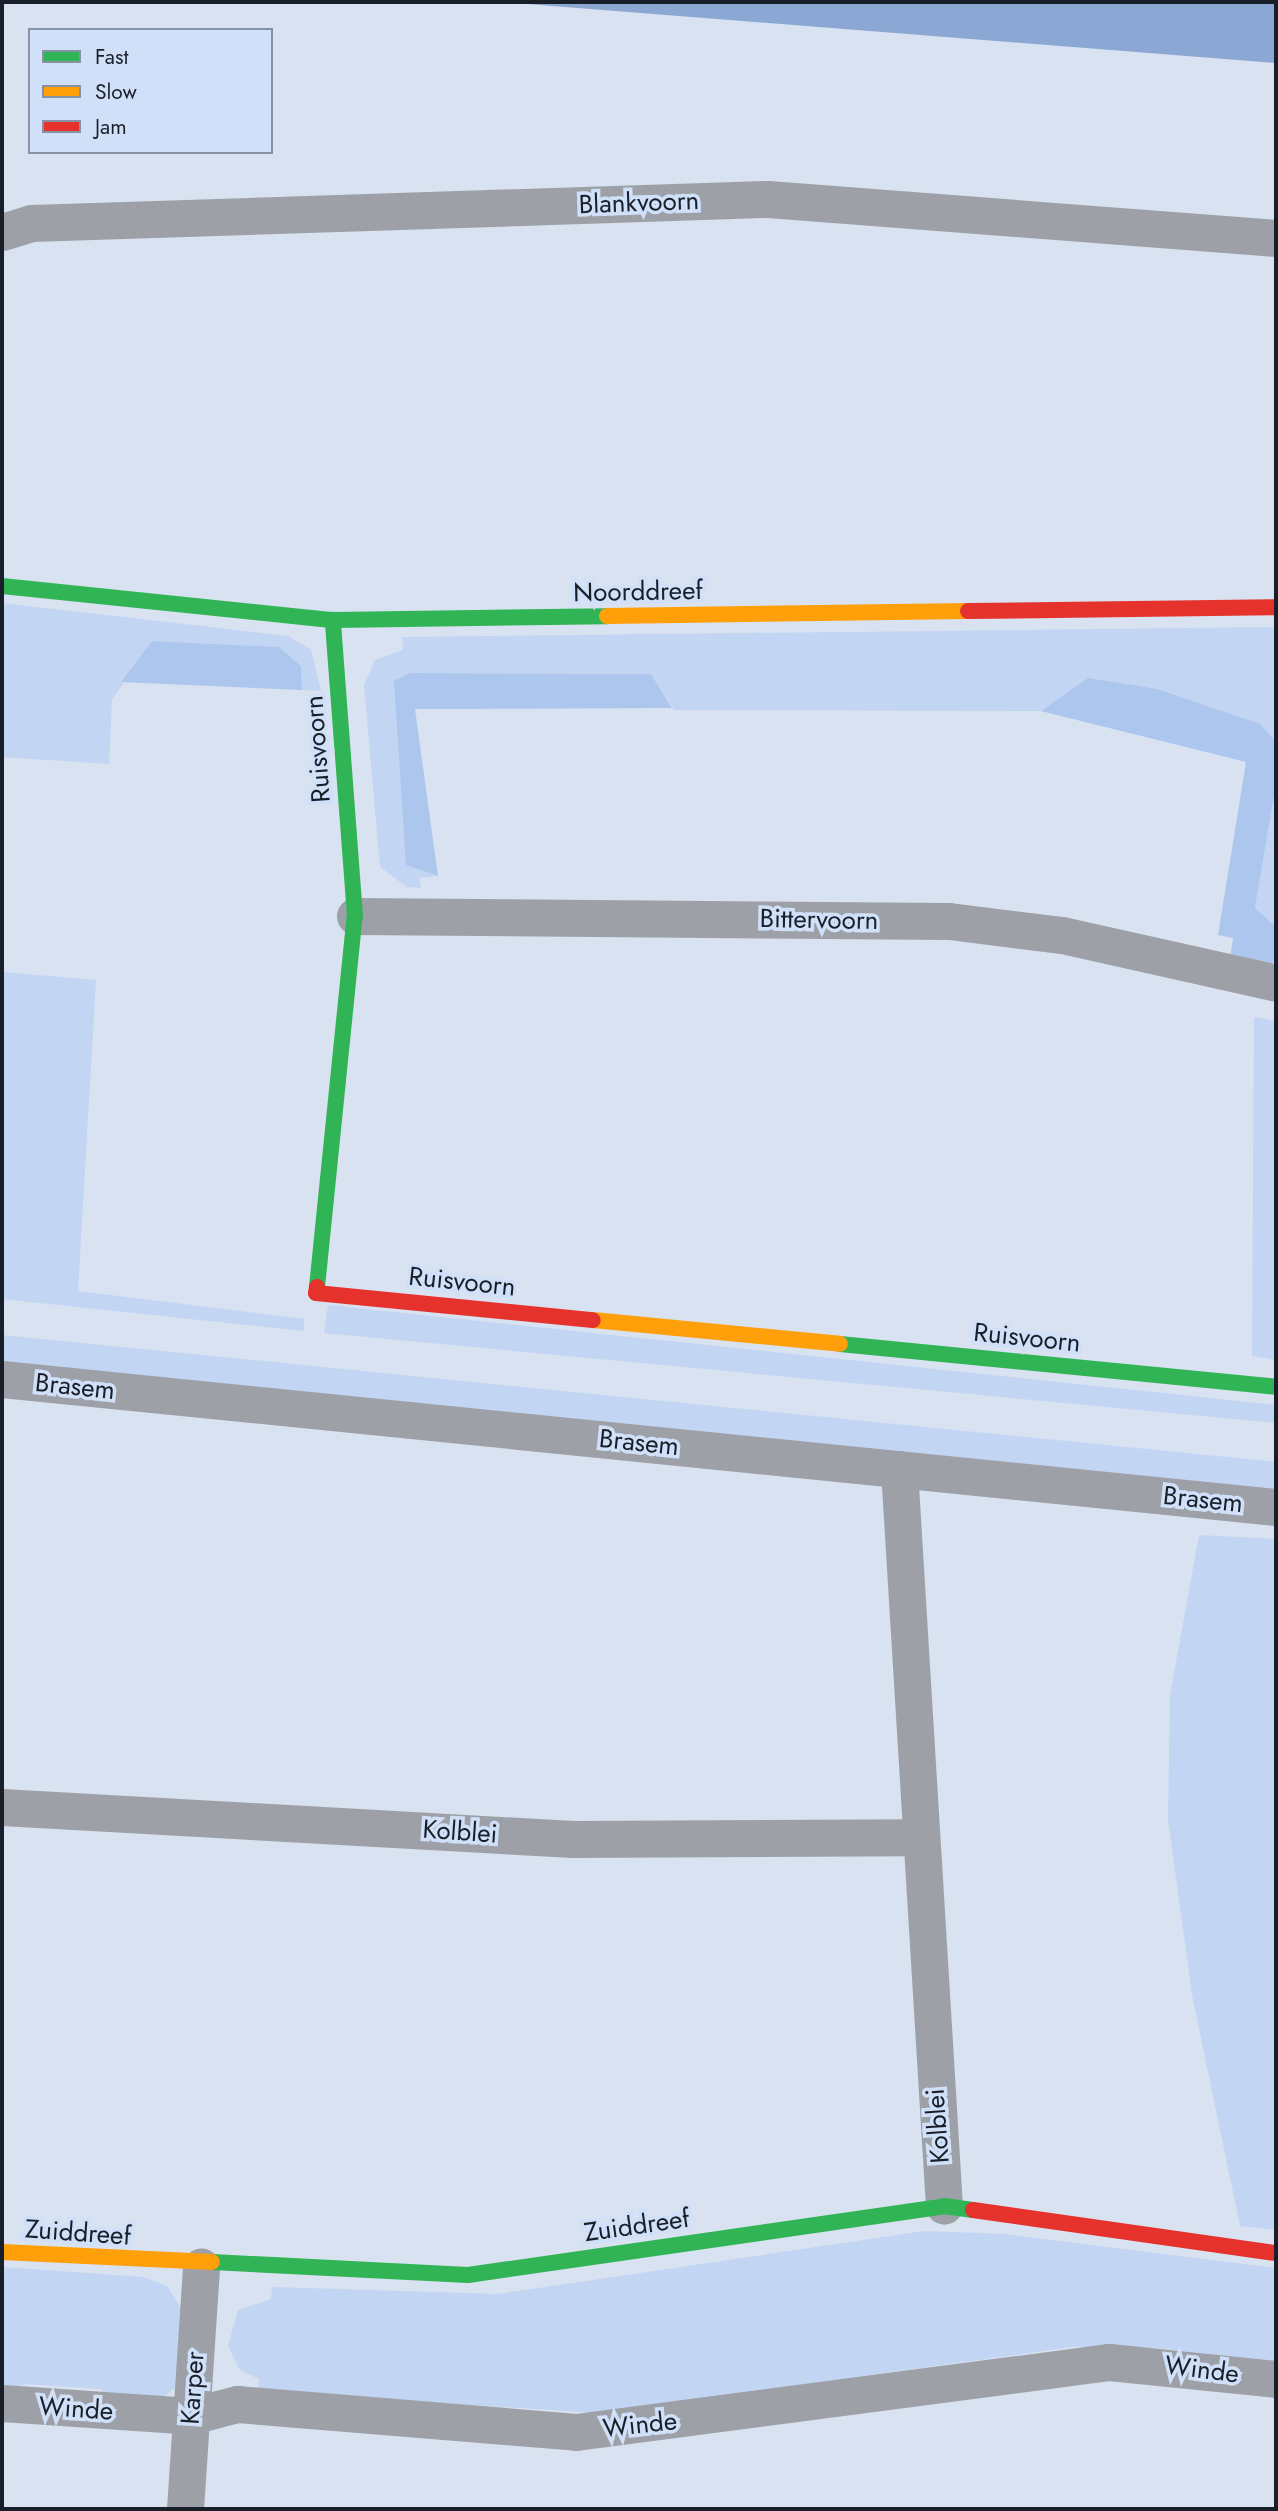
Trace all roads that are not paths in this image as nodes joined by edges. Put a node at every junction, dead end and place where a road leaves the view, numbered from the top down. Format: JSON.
{"nodes":[{"id":1,"x":2,"y":232,"type":"edge"},
{"id":2,"x":1276,"y":239,"type":"edge"},
{"id":3,"x":2,"y":586,"type":"edge"},
{"id":4,"x":1276,"y":607,"type":"edge"},
{"id":5,"x":333,"y":620,"type":"junction"},
{"id":6,"x":355,"y":916,"type":"junction"},
{"id":7,"x":1276,"y":983,"type":"edge"},
{"id":8,"x":2,"y":1379,"type":"edge"},
{"id":9,"x":1276,"y":1387,"type":"edge"},
{"id":10,"x":899,"y":1469,"type":"junction"},
{"id":11,"x":1276,"y":1507,"type":"edge"},
{"id":12,"x":2,"y":1807,"type":"edge"},
{"id":13,"x":919,"y":1837,"type":"junction"},
{"id":14,"x":944,"y":2206,"type":"junction"},
{"id":15,"x":2,"y":2252,"type":"edge"},
{"id":16,"x":1276,"y":2253,"type":"edge"},
{"id":17,"x":201,"y":2267,"type":"junction"},
{"id":18,"x":1276,"y":2379,"type":"edge"},
{"id":19,"x":2,"y":2403,"type":"edge"},
{"id":20,"x":191,"y":2416,"type":"junction"},
{"id":21,"x":185,"y":2509,"type":"edge"}],
"edges":[{"from":1,"to":2,"type":"street","name":"Blankvoorn"},
{"from":3,"to":5,"type":"street","name":"Noorddreef"},
{"from":4,"to":5,"type":"street","name":"Noorddreef"},
{"from":5,"to":6,"type":"street","name":"Ruisvoorn"},
{"from":6,"to":7,"type":"street","name":"Bittervoorn"},
{"from":6,"to":9,"type":"street","name":"Ruisvoorn"},
{"from":8,"to":10,"type":"street","name":"Brasem"},
{"from":10,"to":11,"type":"street","name":"Brasem"},
{"from":10,"to":13,"type":"street","name":"Kolblei"},
{"from":12,"to":13,"type":"street","name":"Kolblei"},
{"from":13,"to":14,"type":"street","name":"Kolblei"},
{"from":14,"to":16,"type":"street","name":"Zuiddreef"},
{"from":14,"to":17,"type":"street","name":"Zuiddreef"},
{"from":15,"to":17,"type":"street","name":"Zuiddreef"},
{"from":17,"to":20,"type":"street","name":"Karper"},
{"from":18,"to":20,"type":"street","name":"Winde"},
{"from":19,"to":20,"type":"street","name":"Winde"},
{"from":20,"to":21,"type":"street","name":"Karper"}]}
